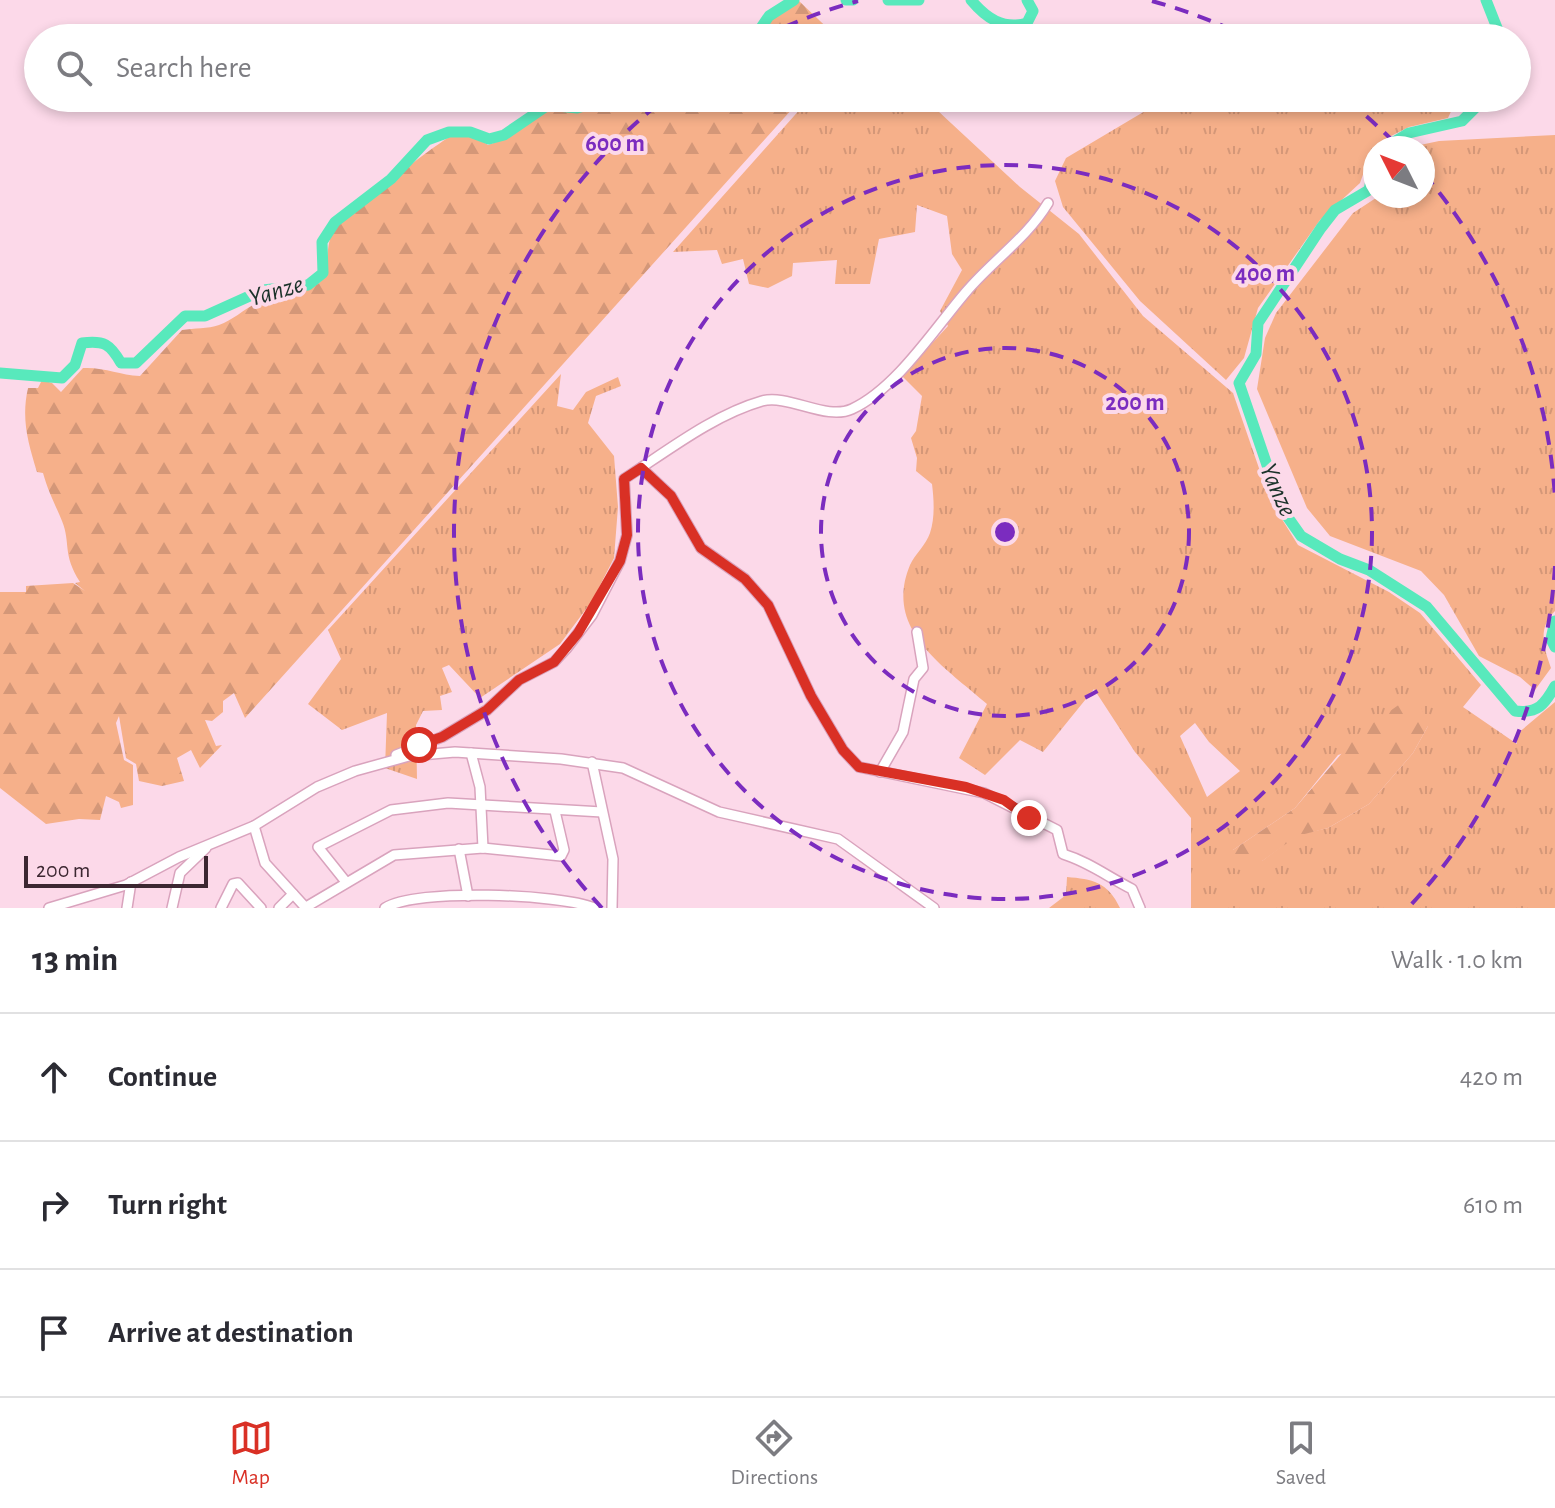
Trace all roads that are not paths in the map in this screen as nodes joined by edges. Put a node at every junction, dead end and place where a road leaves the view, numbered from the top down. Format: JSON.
{"nodes":[{"id":1,"x":1048,"y":203,"type":"dead end"},
{"id":2,"x":641,"y":468,"type":"junction"},
{"id":3,"x":917,"y":632,"type":"dead end"},
{"id":4,"x":471,"y":753,"type":"junction"},
{"id":5,"x":387,"y":761,"type":"junction"},
{"id":6,"x":592,"y":762,"type":"junction"},
{"id":7,"x":880,"y":772,"type":"junction"},
{"id":8,"x":481,"y":805,"type":"junction"},
{"id":9,"x":555,"y":811,"type":"junction"},
{"id":10,"x":602,"y":812,"type":"junction"},
{"id":11,"x":254,"y":826,"type":"junction"},
{"id":12,"x":212,"y":843,"type":"junction"},
{"id":13,"x":483,"y":848,"type":"junction"},
{"id":14,"x":459,"y":849,"type":"junction"},
{"id":15,"x":131,"y":882,"type":"junction"},
{"id":16,"x":346,"y":882,"type":"junction"},
{"id":17,"x":293,"y":894,"type":"junction"},
{"id":18,"x":468,"y":896,"type":"junction"},
{"id":19,"x":80,"y":904,"type":"edge"},
{"id":20,"x":49,"y":908,"type":"edge"},
{"id":21,"x":127,"y":908,"type":"edge"},
{"id":22,"x":172,"y":908,"type":"edge"},
{"id":23,"x":221,"y":908,"type":"edge"},
{"id":24,"x":261,"y":908,"type":"edge"},
{"id":25,"x":279,"y":908,"type":"edge"},
{"id":26,"x":306,"y":908,"type":"edge"},
{"id":27,"x":385,"y":908,"type":"edge"},
{"id":28,"x":594,"y":908,"type":"edge"},
{"id":29,"x":612,"y":908,"type":"edge"},
{"id":30,"x":934,"y":908,"type":"edge"},
{"id":31,"x":1140,"y":908,"type":"edge"}],
"edges":[{"from":1,"to":2,"type":"street"},
{"from":2,"to":5,"type":"street"},
{"from":2,"to":7,"type":"street"},
{"from":3,"to":7,"type":"street"},
{"from":4,"to":5,"type":"street"},
{"from":4,"to":6,"type":"street"},
{"from":4,"to":8,"type":"street"},
{"from":5,"to":11,"type":"street"},
{"from":6,"to":10,"type":"street"},
{"from":6,"to":30,"type":"street"},
{"from":7,"to":31,"type":"street"},
{"from":8,"to":9,"type":"street"},
{"from":8,"to":13,"type":"street"},
{"from":8,"to":16,"type":"street"},
{"from":9,"to":10,"type":"street"},
{"from":9,"to":13,"type":"street"},
{"from":10,"to":29,"type":"street"},
{"from":11,"to":12,"type":"street"},
{"from":11,"to":17,"type":"street"},
{"from":12,"to":15,"type":"street"},
{"from":12,"to":22,"type":"street"},
{"from":13,"to":14,"type":"street"},
{"from":14,"to":16,"type":"street"},
{"from":14,"to":18,"type":"street"},
{"from":15,"to":19,"type":"street"},
{"from":15,"to":21,"type":"street"},
{"from":16,"to":26,"type":"street"},
{"from":17,"to":25,"type":"street"},
{"from":17,"to":26,"type":"street"},
{"from":18,"to":27,"type":"street"},
{"from":18,"to":28,"type":"street"},
{"from":19,"to":20,"type":"street"},
{"from":23,"to":24,"type":"street"}]}
